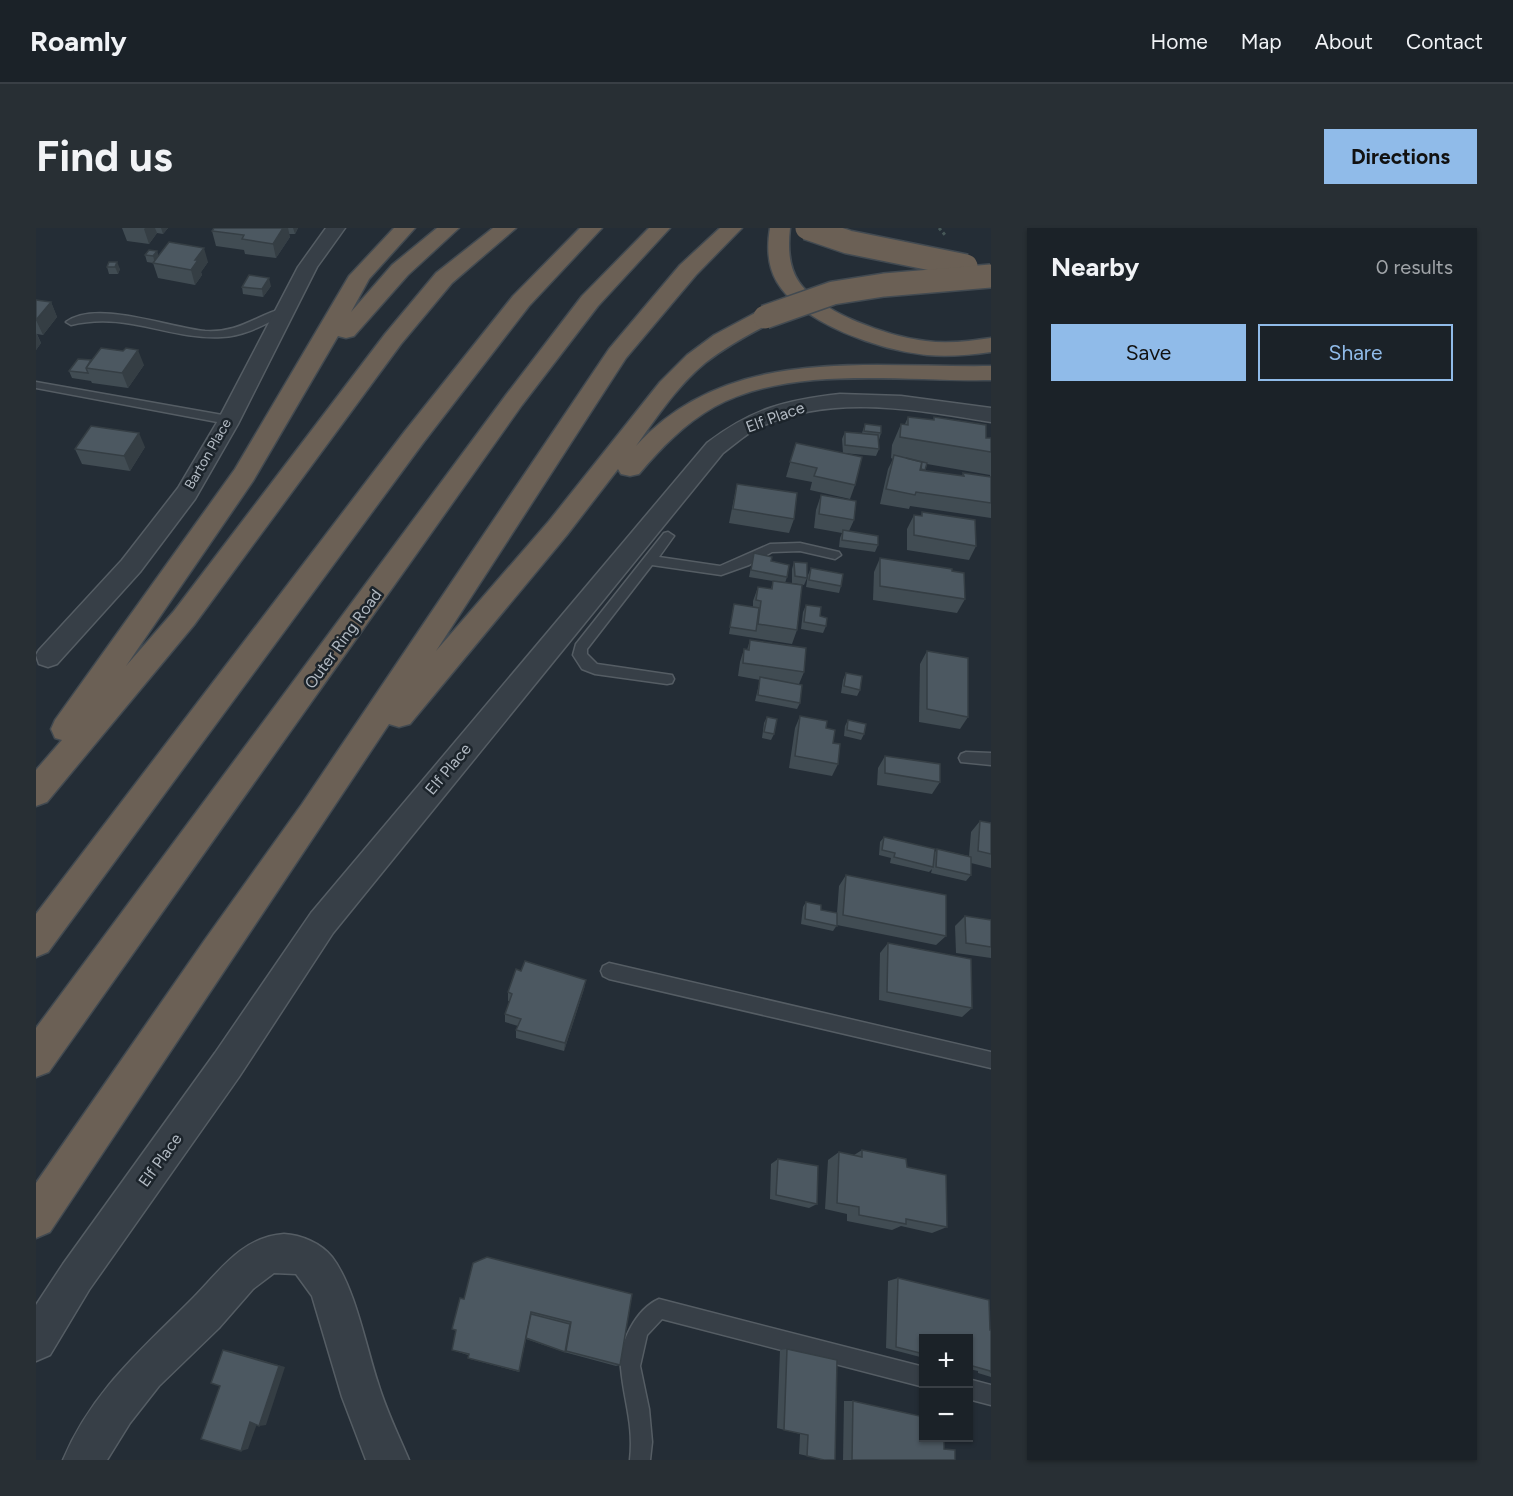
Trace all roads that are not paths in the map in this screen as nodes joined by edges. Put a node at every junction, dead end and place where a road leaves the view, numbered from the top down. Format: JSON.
{"nodes":[{"id":1,"x":336,"y":228,"type":"edge"},
{"id":2,"x":405,"y":228,"type":"edge"},
{"id":3,"x":448,"y":228,"type":"edge"},
{"id":4,"x":506,"y":228,"type":"edge"},
{"id":5,"x":592,"y":228,"type":"edge"},
{"id":6,"x":660,"y":228,"type":"edge"},
{"id":7,"x":732,"y":228,"type":"edge"},
{"id":8,"x":780,"y":228,"type":"edge"},
{"id":9,"x":807,"y":228,"type":"edge"},
{"id":10,"x":991,"y":273,"type":"edge"},
{"id":11,"x":284,"y":310,"type":"junction"},
{"id":12,"x":71,"y":322,"type":"dead end"},
{"id":13,"x":991,"y":345,"type":"edge"},
{"id":14,"x":310,"y":365,"type":"junction"},
{"id":15,"x":991,"y":373,"type":"edge"},
{"id":16,"x":36,"y":385,"type":"edge"},
{"id":17,"x":991,"y":415,"type":"edge"},
{"id":18,"x":228,"y":420,"type":"junction"},
{"id":19,"x":668,"y":536,"type":"dead end"},
{"id":20,"x":835,"y":555,"type":"dead end"},
{"id":21,"x":650,"y":560,"type":"junction"},
{"id":22,"x":587,"y":622,"type":"junction"},
{"id":23,"x":470,"y":633,"type":"junction"},
{"id":24,"x":48,"y":657,"type":"dead end"},
{"id":25,"x":667,"y":679,"type":"dead end"},
{"id":26,"x":966,"y":758,"type":"dead end"},
{"id":27,"x":991,"y":759,"type":"edge"},
{"id":28,"x":36,"y":787,"type":"edge"},
{"id":29,"x":36,"y":794,"type":"edge"},
{"id":30,"x":314,"y":814,"type":"junction"},
{"id":31,"x":36,"y":941,"type":"edge"},
{"id":32,"x":609,"y":971,"type":"dead end"},
{"id":33,"x":36,"y":1059,"type":"edge"},
{"id":34,"x":991,"y":1060,"type":"edge"},
{"id":35,"x":36,"y":1218,"type":"edge"},
{"id":36,"x":36,"y":1341,"type":"edge"},
{"id":37,"x":919,"y":1376,"type":"edge"},
{"id":38,"x":973,"y":1390,"type":"edge"},
{"id":39,"x":991,"y":1395,"type":"edge"},
{"id":40,"x":84,"y":1460,"type":"edge"},
{"id":41,"x":388,"y":1460,"type":"edge"},
{"id":42,"x":640,"y":1460,"type":"edge"}],
"edges":[{"from":1,"to":11,"type":"street","name":"Barton Place"},
{"from":2,"to":14,"type":"highway"},
{"from":3,"to":14,"type":"highway"},
{"from":4,"to":29,"type":"highway"},
{"from":5,"to":31,"type":"highway"},
{"from":6,"to":33,"type":"highway","name":"Outer Ring Road"},
{"from":7,"to":30,"type":"highway"},
{"from":8,"to":13,"type":"highway"},
{"from":9,"to":10,"type":"highway","bridge":true},
{"from":10,"to":23,"type":"highway","bridge":true},
{"from":11,"to":12,"type":"lane"},
{"from":11,"to":18,"type":"street","name":"Barton Place"},
{"from":14,"to":28,"type":"highway"},
{"from":15,"to":23,"type":"highway"},
{"from":16,"to":18,"type":"lane"},
{"from":17,"to":22,"type":"street","name":"Elf Place"},
{"from":18,"to":24,"type":"street","name":"Barton Place"},
{"from":19,"to":21,"type":"lane"},
{"from":20,"to":21,"type":"lane"},
{"from":21,"to":22,"type":"lane"},
{"from":22,"to":25,"type":"lane"},
{"from":22,"to":36,"type":"street","name":"Elf Place"},
{"from":23,"to":30,"type":"highway"},
{"from":26,"to":27,"type":"lane"},
{"from":30,"to":35,"type":"highway"},
{"from":32,"to":34,"type":"lane"},
{"from":37,"to":42,"type":"lane"},
{"from":38,"to":39,"type":"lane"},
{"from":40,"to":41,"type":"street"}]}
